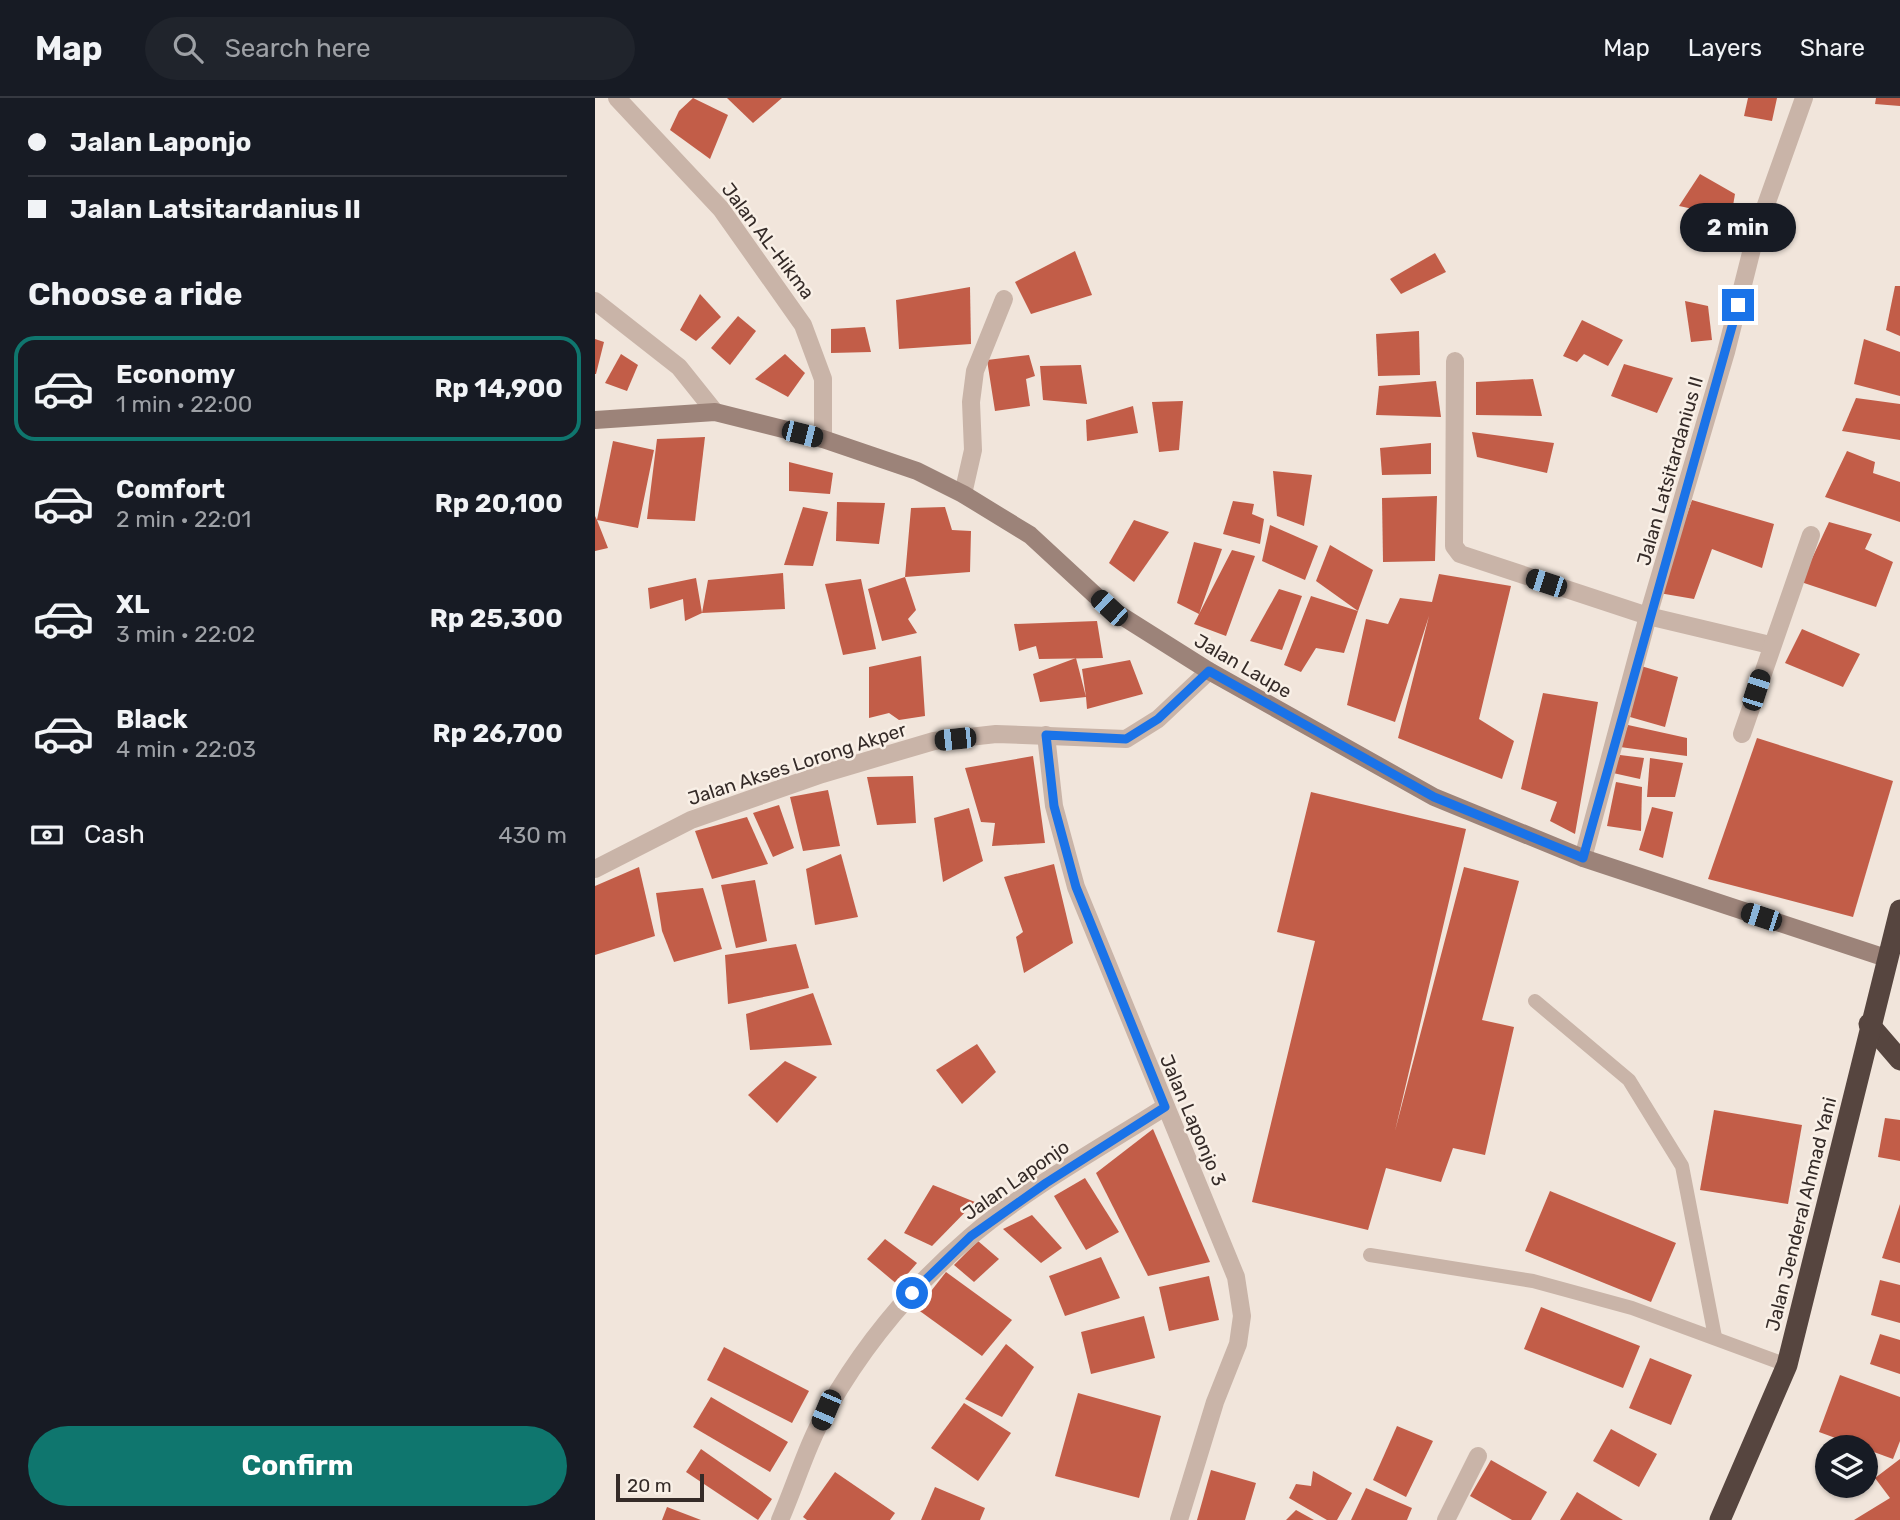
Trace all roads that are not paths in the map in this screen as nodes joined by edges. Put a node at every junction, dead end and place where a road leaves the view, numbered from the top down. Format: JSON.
{"nodes":[{"id":1,"x":617,"y":98,"type":"edge"},
{"id":2,"x":1804,"y":98,"type":"edge"},
{"id":3,"x":1004,"y":299,"type":"dead end"},
{"id":4,"x":595,"y":301,"type":"edge"},
{"id":5,"x":1455,"y":361,"type":"dead end"},
{"id":6,"x":715,"y":412,"type":"junction"},
{"id":7,"x":595,"y":421,"type":"edge"},
{"id":8,"x":824,"y":439,"type":"junction"},
{"id":9,"x":963,"y":494,"type":"junction"},
{"id":10,"x":1811,"y":535,"type":"dead end"},
{"id":11,"x":1649,"y":616,"type":"junction"},
{"id":12,"x":1770,"y":645,"type":"junction"},
{"id":13,"x":1209,"y":671,"type":"junction"},
{"id":14,"x":1742,"y":734,"type":"dead end"},
{"id":15,"x":1046,"y":735,"type":"junction"},
{"id":16,"x":1583,"y":858,"type":"junction"},
{"id":17,"x":595,"y":869,"type":"edge"},
{"id":18,"x":1900,"y":909,"type":"edge"},
{"id":19,"x":1889,"y":958,"type":"junction"},
{"id":20,"x":1535,"y":1001,"type":"dead end"},
{"id":21,"x":1869,"y":1024,"type":"junction"},
{"id":22,"x":1900,"y":1060,"type":"edge"},
{"id":23,"x":1165,"y":1107,"type":"junction"},
{"id":24,"x":1370,"y":1255,"type":"dead end"},
{"id":25,"x":1715,"y":1337,"type":"junction"},
{"id":26,"x":1787,"y":1365,"type":"junction"},
{"id":27,"x":1478,"y":1456,"type":"dead end"},
{"id":28,"x":780,"y":1520,"type":"edge"},
{"id":29,"x":1179,"y":1520,"type":"edge"},
{"id":30,"x":1446,"y":1520,"type":"edge"},
{"id":31,"x":1720,"y":1520,"type":"edge"}],
"edges":[{"from":1,"to":8,"type":"street","name":"Jalan AL-Hikma"},
{"from":2,"to":11,"type":"street","name":"Jalan Latsitardanius II"},
{"from":3,"to":9,"type":"street"},
{"from":4,"to":6,"type":"street"},
{"from":5,"to":11,"type":"street"},
{"from":6,"to":7,"type":"street","name":"Jalan Laupe"},
{"from":6,"to":8,"type":"street","name":"Jalan Laupe"},
{"from":8,"to":9,"type":"street","name":"Jalan Laupe"},
{"from":9,"to":13,"type":"street","name":"Jalan Laupe"},
{"from":10,"to":12,"type":"street"},
{"from":11,"to":12,"type":"street"},
{"from":11,"to":16,"type":"street","name":"Jalan Latsitardanius II"},
{"from":12,"to":14,"type":"street"},
{"from":13,"to":15,"type":"street","name":"Jalan Akses Lorong Akper"},
{"from":13,"to":16,"type":"street","name":"Jalan Laupe"},
{"from":15,"to":17,"type":"street","name":"Jalan Akses Lorong Akper"},
{"from":15,"to":23,"type":"street","name":"Jalan Laponjo 3"},
{"from":16,"to":19,"type":"street","name":"Jalan Laupe"},
{"from":18,"to":19,"type":"highway","name":"Jalan Jenderal Ahmad Yani"},
{"from":19,"to":21,"type":"highway","name":"Jalan Jenderal Ahmad Yani"},
{"from":20,"to":25,"type":"lane"},
{"from":21,"to":22,"type":"highway"},
{"from":21,"to":26,"type":"highway","name":"Jalan Jenderal Ahmad Yani"},
{"from":23,"to":28,"type":"street","name":"Jalan Laponjo"},
{"from":23,"to":29,"type":"street","name":"Jalan Laponjo 3"},
{"from":24,"to":25,"type":"lane"},
{"from":25,"to":26,"type":"lane"},
{"from":26,"to":31,"type":"highway","name":"Jalan Jenderal Ahmad Yani"},
{"from":27,"to":30,"type":"street"}]}
